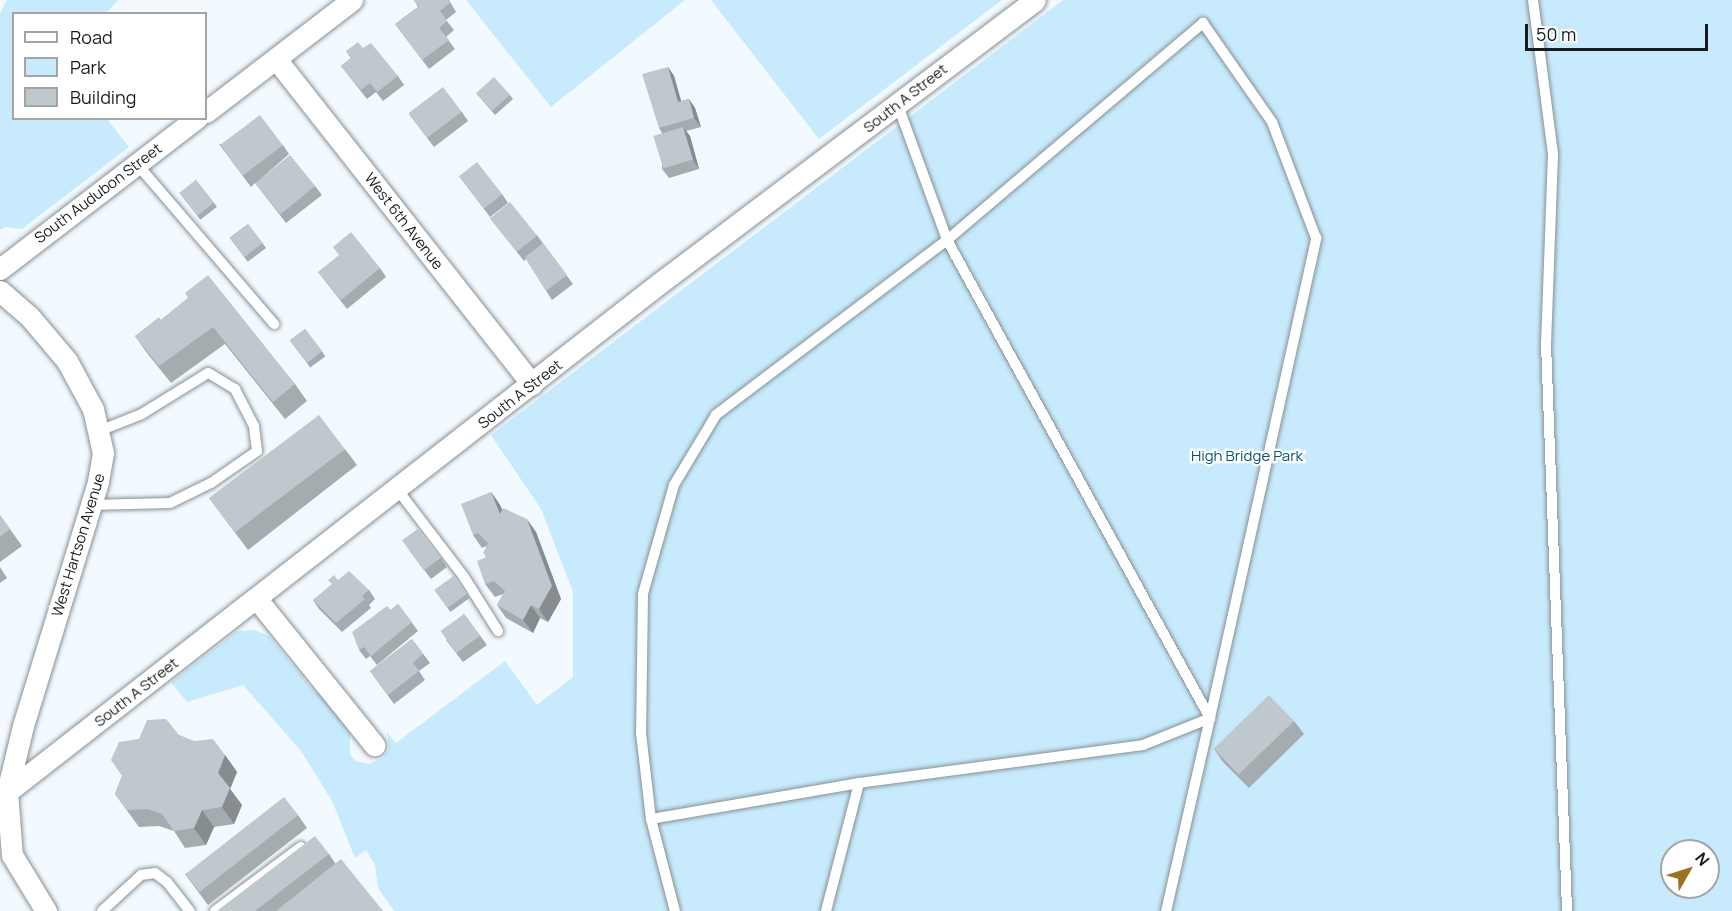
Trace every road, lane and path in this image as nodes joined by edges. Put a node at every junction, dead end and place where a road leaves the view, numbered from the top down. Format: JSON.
{"nodes":[{"id":1,"x":352,"y":0,"type":"edge"},
{"id":2,"x":1035,"y":0,"type":"edge"},
{"id":3,"x":1533,"y":0,"type":"edge"},
{"id":4,"x":276,"y":59,"type":"junction"},
{"id":5,"x":897,"y":103,"type":"junction"},
{"id":6,"x":207,"y":111,"type":"edge"},
{"id":7,"x":194,"y":120,"type":"edge"},
{"id":8,"x":137,"y":164,"type":"junction"},
{"id":9,"x":947,"y":240,"type":"junction"},
{"id":10,"x":0,"y":269,"type":"edge"},
{"id":11,"x":0,"y":291,"type":"edge"},
{"id":12,"x":274,"y":324,"type":"dead end"},
{"id":13,"x":532,"y":384,"type":"junction"},
{"id":14,"x":99,"y":431,"type":"junction"},
{"id":15,"x":397,"y":489,"type":"junction"},
{"id":16,"x":91,"y":505,"type":"junction"},
{"id":17,"x":256,"y":598,"type":"junction"},
{"id":18,"x":498,"y":631,"type":"dead end"},
{"id":19,"x":1210,"y":718,"type":"junction"},
{"id":20,"x":374,"y":745,"type":"dead end"},
{"id":21,"x":859,"y":783,"type":"junction"},
{"id":22,"x":6,"y":805,"type":"edge"},
{"id":23,"x":651,"y":819,"type":"junction"},
{"id":24,"x":311,"y":840,"type":"edge"},
{"id":25,"x":45,"y":911,"type":"edge"},
{"id":26,"x":102,"y":911,"type":"edge"},
{"id":27,"x":190,"y":911,"type":"edge"},
{"id":28,"x":215,"y":911,"type":"edge"},
{"id":29,"x":675,"y":911,"type":"edge"},
{"id":30,"x":826,"y":911,"type":"edge"},
{"id":31,"x":1166,"y":911,"type":"edge"},
{"id":32,"x":1567,"y":911,"type":"edge"}],
"edges":[{"from":1,"to":4,"type":"street"},
{"from":2,"to":5,"type":"street","name":"South A Street"},
{"from":3,"to":32,"type":"lane"},
{"from":4,"to":6,"type":"street"},
{"from":4,"to":13,"type":"street","name":"West 6th Avenue"},
{"from":5,"to":9,"type":"lane"},
{"from":5,"to":13,"type":"street","name":"South A Street"},
{"from":7,"to":8,"type":"street","name":"South Audubon Street"},
{"from":8,"to":10,"type":"street","name":"South Audubon Street"},
{"from":8,"to":12,"type":"lane"},
{"from":9,"to":19,"type":"lane"},
{"from":9,"to":19,"type":"lane"},
{"from":9,"to":23,"type":"lane"},
{"from":11,"to":14,"type":"street","name":"West Hartson Avenue"},
{"from":13,"to":15,"type":"street","name":"South A Street"},
{"from":14,"to":16,"type":"street","name":"West Hartson Avenue"},
{"from":14,"to":16,"type":"lane"},
{"from":15,"to":17,"type":"street","name":"South A Street"},
{"from":15,"to":18,"type":"lane"},
{"from":16,"to":22,"type":"street","name":"West Hartson Avenue"},
{"from":17,"to":20,"type":"street"},
{"from":17,"to":22,"type":"street","name":"South A Street"},
{"from":19,"to":21,"type":"lane"},
{"from":19,"to":31,"type":"lane"},
{"from":21,"to":23,"type":"lane"},
{"from":21,"to":30,"type":"lane"},
{"from":22,"to":25,"type":"street","name":"West Hartson Avenue"},
{"from":23,"to":29,"type":"lane"},
{"from":24,"to":28,"type":"lane"},
{"from":26,"to":27,"type":"lane"}]}
